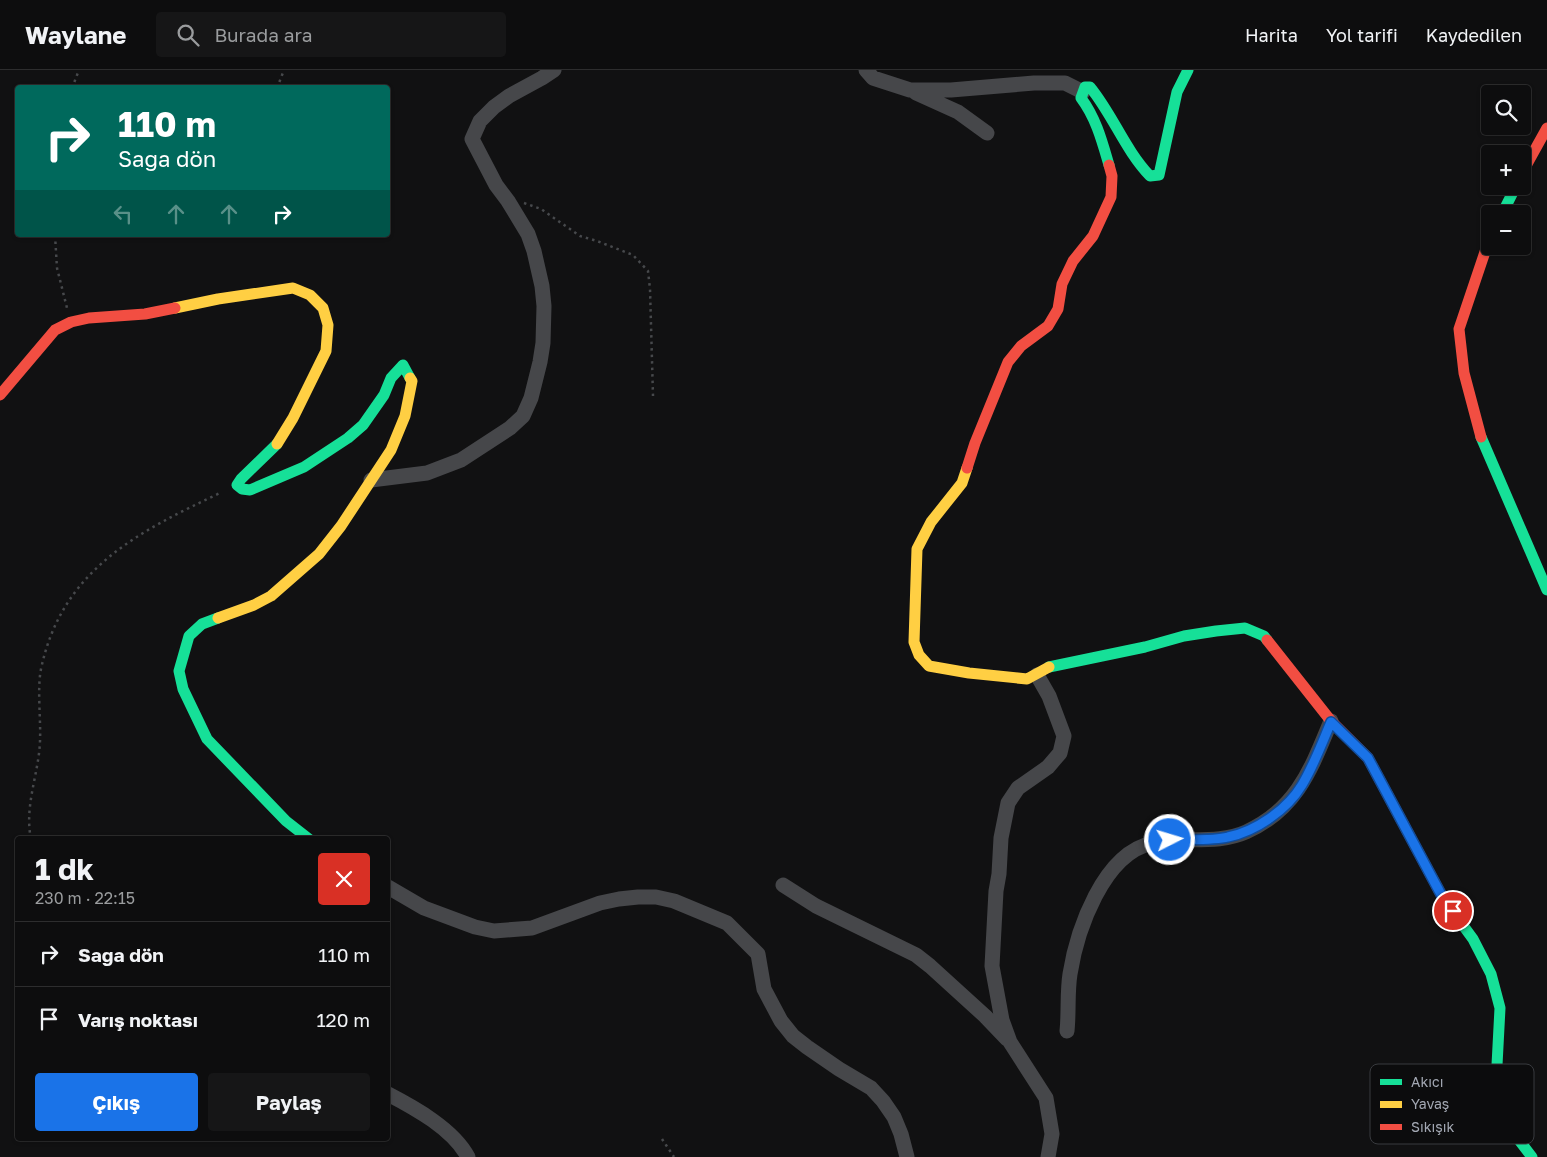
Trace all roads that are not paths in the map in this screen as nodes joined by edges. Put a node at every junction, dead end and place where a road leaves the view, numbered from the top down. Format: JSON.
{"nodes":[{"id":1,"x":554,"y":70,"type":"edge"},
{"id":2,"x":866,"y":70,"type":"edge"},
{"id":3,"x":1188,"y":70,"type":"edge"},
{"id":4,"x":910,"y":90,"type":"junction"},
{"id":5,"x":1084,"y":92,"type":"junction"},
{"id":6,"x":1547,"y":128,"type":"edge"},
{"id":7,"x":987,"y":133,"type":"dead end"},
{"id":8,"x":1531,"y":157,"type":"edge"},
{"id":9,"x":1484,"y":255,"type":"edge"},
{"id":10,"x":0,"y":395,"type":"edge"},
{"id":11,"x":371,"y":480,"type":"junction"},
{"id":12,"x":1547,"y":590,"type":"edge"},
{"id":13,"x":1037,"y":675,"type":"junction"},
{"id":14,"x":1331,"y":722,"type":"junction"},
{"id":15,"x":305,"y":836,"type":"edge"},
{"id":16,"x":783,"y":885,"type":"dead end"},
{"id":17,"x":390,"y":888,"type":"edge"},
{"id":18,"x":1067,"y":1031,"type":"dead end"},
{"id":19,"x":1010,"y":1042,"type":"junction"},
{"id":20,"x":1497,"y":1064,"type":"edge"},
{"id":21,"x":390,"y":1095,"type":"edge"},
{"id":22,"x":1522,"y":1144,"type":"edge"},
{"id":23,"x":468,"y":1157,"type":"edge"},
{"id":24,"x":907,"y":1157,"type":"edge"},
{"id":25,"x":1048,"y":1157,"type":"edge"},
{"id":26,"x":1532,"y":1157,"type":"edge"}],
"edges":[{"from":1,"to":11,"type":"street"},
{"from":2,"to":4,"type":"street"},
{"from":3,"to":5,"type":"street"},
{"from":4,"to":5,"type":"street"},
{"from":4,"to":7,"type":"street"},
{"from":5,"to":13,"type":"street"},
{"from":6,"to":8,"type":"street"},
{"from":9,"to":12,"type":"street"},
{"from":10,"to":11,"type":"street"},
{"from":11,"to":15,"type":"street"},
{"from":13,"to":14,"type":"street"},
{"from":13,"to":19,"type":"street"},
{"from":14,"to":18,"type":"street"},
{"from":14,"to":20,"type":"street"},
{"from":16,"to":19,"type":"street"},
{"from":17,"to":24,"type":"street"},
{"from":19,"to":25,"type":"street"},
{"from":21,"to":23,"type":"street"},
{"from":22,"to":26,"type":"street"}]}
